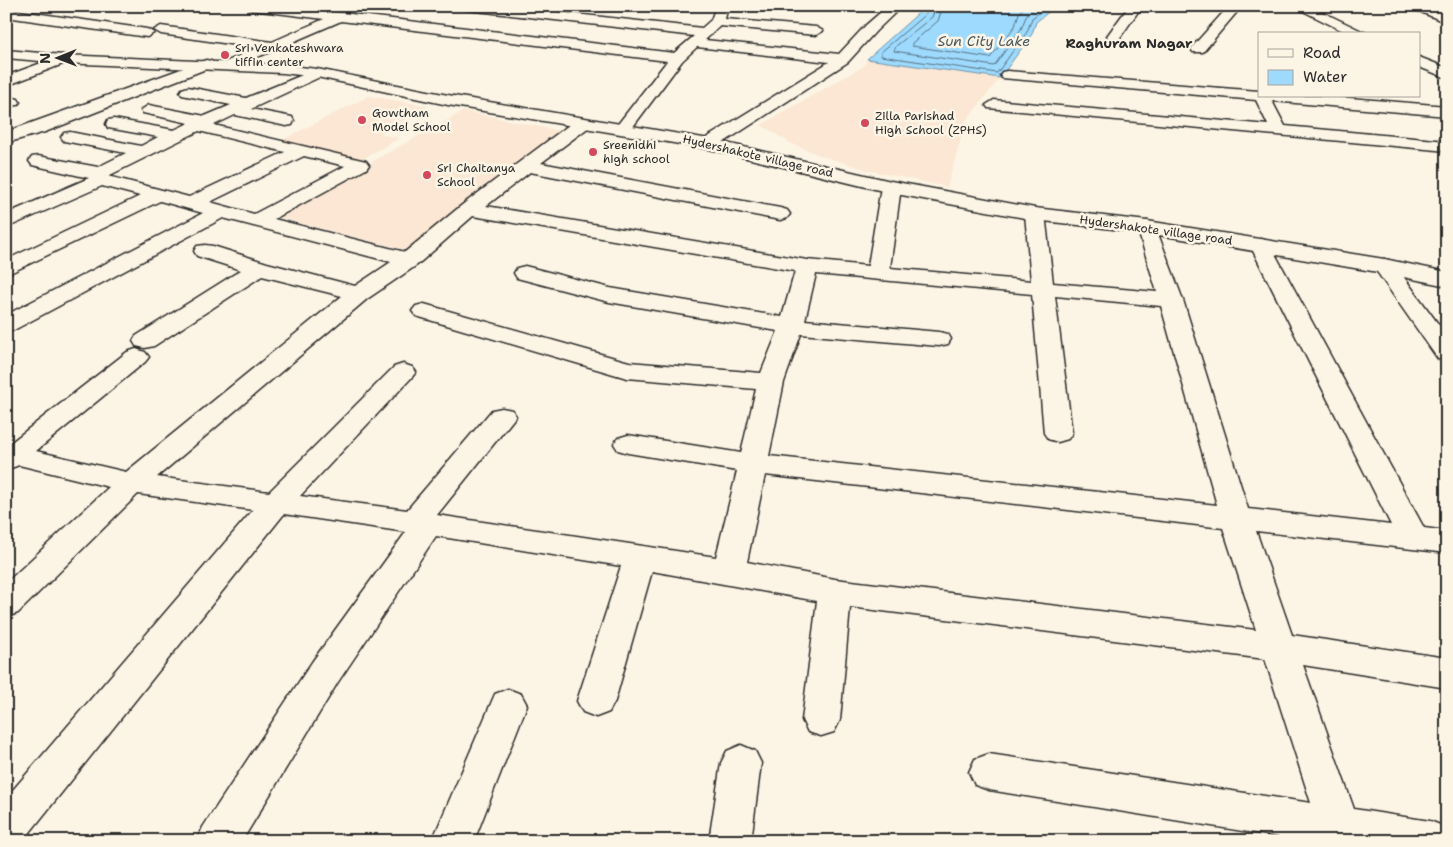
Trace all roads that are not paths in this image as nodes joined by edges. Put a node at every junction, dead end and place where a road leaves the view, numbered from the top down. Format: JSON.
{"nodes":[{"id":1,"x":252,"y":6,"type":"edge"},
{"id":2,"x":363,"y":6,"type":"edge"},
{"id":3,"x":467,"y":6,"type":"edge"},
{"id":4,"x":564,"y":6,"type":"edge"},
{"id":5,"x":722,"y":6,"type":"edge"},
{"id":6,"x":896,"y":6,"type":"edge"},
{"id":7,"x":1136,"y":6,"type":"edge"},
{"id":8,"x":1236,"y":6,"type":"edge"},
{"id":9,"x":1299,"y":6,"type":"edge"},
{"id":10,"x":1413,"y":6,"type":"edge"},
{"id":11,"x":1438,"y":6,"type":"edge"},
{"id":12,"x":80,"y":9,"type":"dead end"},
{"id":13,"x":1447,"y":9,"type":"edge"},
{"id":14,"x":6,"y":13,"type":"edge"},
{"id":15,"x":550,"y":16,"type":"junction"},
{"id":16,"x":339,"y":17,"type":"junction"},
{"id":17,"x":48,"y":19,"type":"junction"},
{"id":18,"x":1447,"y":19,"type":"edge"},
{"id":19,"x":717,"y":22,"type":"junction"},
{"id":20,"x":14,"y":30,"type":"dead end"},
{"id":21,"x":161,"y":30,"type":"dead end"},
{"id":22,"x":308,"y":30,"type":"junction"},
{"id":23,"x":1343,"y":30,"type":"edge"},
{"id":24,"x":816,"y":31,"type":"dead end"},
{"id":25,"x":147,"y":33,"type":"dead end"},
{"id":26,"x":334,"y":33,"type":"dead end"},
{"id":27,"x":706,"y":33,"type":"junction"},
{"id":28,"x":1114,"y":36,"type":"dead end"},
{"id":29,"x":694,"y":43,"type":"junction"},
{"id":30,"x":272,"y":46,"type":"junction"},
{"id":31,"x":1198,"y":49,"type":"dead end"},
{"id":32,"x":6,"y":54,"type":"edge"},
{"id":33,"x":677,"y":58,"type":"junction"},
{"id":34,"x":63,"y":59,"type":"junction"},
{"id":35,"x":843,"y":59,"type":"junction"},
{"id":36,"x":1420,"y":61,"type":"edge"},
{"id":37,"x":206,"y":64,"type":"junction"},
{"id":38,"x":228,"y":66,"type":"junction"},
{"id":39,"x":317,"y":73,"type":"junction"},
{"id":40,"x":1447,"y":74,"type":"edge"},
{"id":41,"x":1007,"y":75,"type":"dead end"},
{"id":42,"x":6,"y":81,"type":"edge"},
{"id":43,"x":188,"y":92,"type":"dead end"},
{"id":44,"x":1258,"y":96,"type":"edge"},
{"id":45,"x":1263,"y":98,"type":"edge"},
{"id":46,"x":1287,"y":98,"type":"edge"},
{"id":47,"x":994,"y":104,"type":"dead end"},
{"id":48,"x":242,"y":107,"type":"junction"},
{"id":49,"x":149,"y":110,"type":"dead end"},
{"id":50,"x":1447,"y":111,"type":"edge"},
{"id":51,"x":286,"y":121,"type":"dead end"},
{"id":52,"x":583,"y":123,"type":"junction"},
{"id":53,"x":114,"y":124,"type":"dead end"},
{"id":54,"x":203,"y":124,"type":"junction"},
{"id":55,"x":623,"y":128,"type":"junction"},
{"id":56,"x":1279,"y":131,"type":"junction"},
{"id":57,"x":176,"y":135,"type":"junction"},
{"id":58,"x":70,"y":137,"type":"dead end"},
{"id":59,"x":6,"y":138,"type":"edge"},
{"id":60,"x":709,"y":144,"type":"junction"},
{"id":61,"x":1447,"y":146,"type":"edge"},
{"id":62,"x":302,"y":150,"type":"junction"},
{"id":63,"x":142,"y":151,"type":"junction"},
{"id":64,"x":38,"y":161,"type":"dead end"},
{"id":65,"x":527,"y":166,"type":"junction"},
{"id":66,"x":100,"y":177,"type":"junction"},
{"id":67,"x":890,"y":187,"type":"junction"},
{"id":68,"x":158,"y":195,"type":"junction"},
{"id":69,"x":191,"y":204,"type":"junction"},
{"id":70,"x":470,"y":209,"type":"junction"},
{"id":71,"x":219,"y":212,"type":"junction"},
{"id":72,"x":780,"y":214,"type":"dead end"},
{"id":73,"x":1035,"y":214,"type":"junction"},
{"id":74,"x":255,"y":221,"type":"junction"},
{"id":75,"x":6,"y":222,"type":"edge"},
{"id":76,"x":1147,"y":227,"type":"junction"},
{"id":77,"x":1261,"y":245,"type":"junction"},
{"id":78,"x":204,"y":251,"type":"dead end"},
{"id":79,"x":409,"y":260,"type":"junction"},
{"id":80,"x":807,"y":266,"type":"junction"},
{"id":81,"x":1384,"y":266,"type":"junction"},
{"id":82,"x":6,"y":268,"type":"edge"},
{"id":83,"x":259,"y":268,"type":"junction"},
{"id":84,"x":878,"y":272,"type":"junction"},
{"id":85,"x":525,"y":273,"type":"dead end"},
{"id":86,"x":1447,"y":279,"type":"edge"},
{"id":87,"x":1042,"y":287,"type":"junction"},
{"id":88,"x":359,"y":294,"type":"junction"},
{"id":89,"x":1170,"y":300,"type":"junction"},
{"id":90,"x":424,"y":311,"type":"dead end"},
{"id":91,"x":6,"y":325,"type":"edge"},
{"id":92,"x":792,"y":326,"type":"junction"},
{"id":93,"x":938,"y":339,"type":"dead end"},
{"id":94,"x":1447,"y":354,"type":"edge"},
{"id":95,"x":403,"y":372,"type":"dead end"},
{"id":96,"x":771,"y":382,"type":"junction"},
{"id":97,"x":502,"y":416,"type":"dead end"},
{"id":98,"x":1058,"y":433,"type":"dead end"},
{"id":99,"x":628,"y":444,"type":"dead end"},
{"id":100,"x":9,"y":456,"type":"edge"},
{"id":101,"x":753,"y":464,"type":"junction"},
{"id":102,"x":131,"y":483,"type":"junction"},
{"id":103,"x":277,"y":502,"type":"junction"},
{"id":104,"x":1236,"y":519,"type":"junction"},
{"id":105,"x":421,"y":523,"type":"junction"},
{"id":106,"x":1414,"y":539,"type":"junction"},
{"id":107,"x":1447,"y":542,"type":"edge"},
{"id":108,"x":640,"y":558,"type":"junction"},
{"id":109,"x":729,"y":572,"type":"junction"},
{"id":110,"x":835,"y":592,"type":"junction"},
{"id":111,"x":6,"y":604,"type":"edge"},
{"id":112,"x":1279,"y":647,"type":"junction"},
{"id":113,"x":1447,"y":673,"type":"edge"},
{"id":114,"x":596,"y":701,"type":"dead end"},
{"id":115,"x":508,"y":705,"type":"dead end"},
{"id":116,"x":821,"y":720,"type":"dead end"},
{"id":117,"x":741,"y":762,"type":"dead end"},
{"id":118,"x":989,"y":772,"type":"dead end"},
{"id":119,"x":6,"y":830,"type":"edge"},
{"id":120,"x":1341,"y":834,"type":"edge"},
{"id":121,"x":218,"y":841,"type":"edge"},
{"id":122,"x":453,"y":841,"type":"edge"},
{"id":123,"x":730,"y":841,"type":"edge"},
{"id":124,"x":1430,"y":841,"type":"edge"}],
"edges":[{"from":1,"to":16,"type":"main road"},
{"from":2,"to":16,"type":"main road"},
{"from":3,"to":15,"type":"main road"},
{"from":4,"to":15,"type":"main road"},
{"from":5,"to":19,"type":"main road"},
{"from":6,"to":35,"type":"main road"},
{"from":7,"to":28,"type":"main road"},
{"from":8,"to":31,"type":"main road"},
{"from":9,"to":23,"type":"main road"},
{"from":10,"to":18,"type":"main road"},
{"from":11,"to":13,"type":"main road"},
{"from":12,"to":17,"type":"main road"},
{"from":14,"to":17,"type":"main road"},
{"from":15,"to":27,"type":"main road"},
{"from":16,"to":22,"type":"main road"},
{"from":16,"to":33,"type":"main road"},
{"from":17,"to":20,"type":"main road"},
{"from":17,"to":25,"type":"main road"},
{"from":19,"to":24,"type":"main road"},
{"from":19,"to":27,"type":"main road"},
{"from":21,"to":30,"type":"main road"},
{"from":22,"to":26,"type":"main road"},
{"from":22,"to":30,"type":"main road"},
{"from":27,"to":29,"type":"main road"},
{"from":29,"to":33,"type":"main road"},
{"from":29,"to":35,"type":"main road"},
{"from":30,"to":38,"type":"main road"},
{"from":32,"to":34,"type":"main road","name":"Hydershakote village road"},
{"from":33,"to":55,"type":"main road"},
{"from":34,"to":37,"type":"main road","name":"Hydershakote village road"},
{"from":34,"to":42,"type":"main road"},
{"from":35,"to":60,"type":"main road"},
{"from":36,"to":40,"type":"main road"},
{"from":37,"to":38,"type":"main road","name":"Hydershakote village road"},
{"from":37,"to":59,"type":"main road"},
{"from":38,"to":39,"type":"main road","name":"Hydershakote village road"},
{"from":39,"to":48,"type":"main road"},
{"from":39,"to":52,"type":"main road","name":"Hydershakote village road"},
{"from":41,"to":44,"type":"main road"},
{"from":43,"to":48,"type":"main road"},
{"from":45,"to":56,"type":"main road"},
{"from":46,"to":50,"type":"main road"},
{"from":47,"to":56,"type":"main road"},
{"from":48,"to":51,"type":"main road"},
{"from":48,"to":54,"type":"main road"},
{"from":49,"to":54,"type":"main road"},
{"from":52,"to":55,"type":"main road","name":"Hydershakote village road"},
{"from":52,"to":65,"type":"main road"},
{"from":53,"to":57,"type":"main road"},
{"from":54,"to":57,"type":"main road"},
{"from":54,"to":62,"type":"main road"},
{"from":55,"to":60,"type":"main road","name":"Hydershakote village road"},
{"from":56,"to":61,"type":"main road"},
{"from":57,"to":63,"type":"main road"},
{"from":58,"to":63,"type":"main road"},
{"from":60,"to":67,"type":"main road","name":"Hydershakote village road"},
{"from":62,"to":69,"type":"main road"},
{"from":62,"to":74,"type":"main road"},
{"from":63,"to":66,"type":"main road"},
{"from":64,"to":66,"type":"main road"},
{"from":65,"to":70,"type":"main road"},
{"from":65,"to":72,"type":"main road"},
{"from":66,"to":68,"type":"main road"},
{"from":66,"to":75,"type":"main road"},
{"from":67,"to":73,"type":"main road","name":"Hydershakote village road"},
{"from":67,"to":84,"type":"main road"},
{"from":68,"to":69,"type":"main road"},
{"from":68,"to":82,"type":"main road"},
{"from":69,"to":71,"type":"main road"},
{"from":70,"to":79,"type":"main road"},
{"from":70,"to":80,"type":"main road"},
{"from":71,"to":74,"type":"main road"},
{"from":71,"to":91,"type":"main road"},
{"from":73,"to":76,"type":"main road","name":"Hydershakote village road"},
{"from":73,"to":87,"type":"main road"},
{"from":74,"to":79,"type":"main road"},
{"from":76,"to":77,"type":"main road","name":"Hydershakote village road"},
{"from":76,"to":89,"type":"main road"},
{"from":77,"to":81,"type":"main road","name":"Hydershakote village road"},
{"from":77,"to":106,"type":"main road"},
{"from":78,"to":83,"type":"main road"},
{"from":79,"to":88,"type":"main road"},
{"from":80,"to":84,"type":"main road"},
{"from":80,"to":92,"type":"main road"},
{"from":81,"to":86,"type":"main road","name":"Hydershakote village road"},
{"from":81,"to":94,"type":"main road"},
{"from":83,"to":88,"type":"main road"},
{"from":83,"to":100,"type":"main road"},
{"from":84,"to":87,"type":"main road"},
{"from":85,"to":92,"type":"main road"},
{"from":87,"to":89,"type":"main road"},
{"from":87,"to":98,"type":"main road"},
{"from":88,"to":102,"type":"main road"},
{"from":89,"to":104,"type":"main road"},
{"from":90,"to":96,"type":"main road"},
{"from":92,"to":93,"type":"main road"},
{"from":92,"to":96,"type":"main road"},
{"from":95,"to":103,"type":"main road"},
{"from":96,"to":101,"type":"main road"},
{"from":97,"to":105,"type":"main road"},
{"from":99,"to":101,"type":"main road"},
{"from":100,"to":102,"type":"main road"},
{"from":101,"to":104,"type":"main road"},
{"from":101,"to":109,"type":"main road"},
{"from":102,"to":103,"type":"main road"},
{"from":102,"to":111,"type":"main road"},
{"from":103,"to":105,"type":"main road"},
{"from":103,"to":119,"type":"main road"},
{"from":104,"to":106,"type":"main road"},
{"from":104,"to":112,"type":"main road"},
{"from":105,"to":108,"type":"main road"},
{"from":105,"to":121,"type":"main road"},
{"from":106,"to":107,"type":"main road"},
{"from":108,"to":109,"type":"main road"},
{"from":108,"to":114,"type":"main road"},
{"from":109,"to":110,"type":"main road"},
{"from":110,"to":112,"type":"main road"},
{"from":110,"to":116,"type":"main road"},
{"from":112,"to":113,"type":"main road"},
{"from":112,"to":120,"type":"main road"},
{"from":115,"to":122,"type":"main road"},
{"from":117,"to":123,"type":"main road"},
{"from":118,"to":120,"type":"main road"},
{"from":120,"to":124,"type":"main road"}]}
